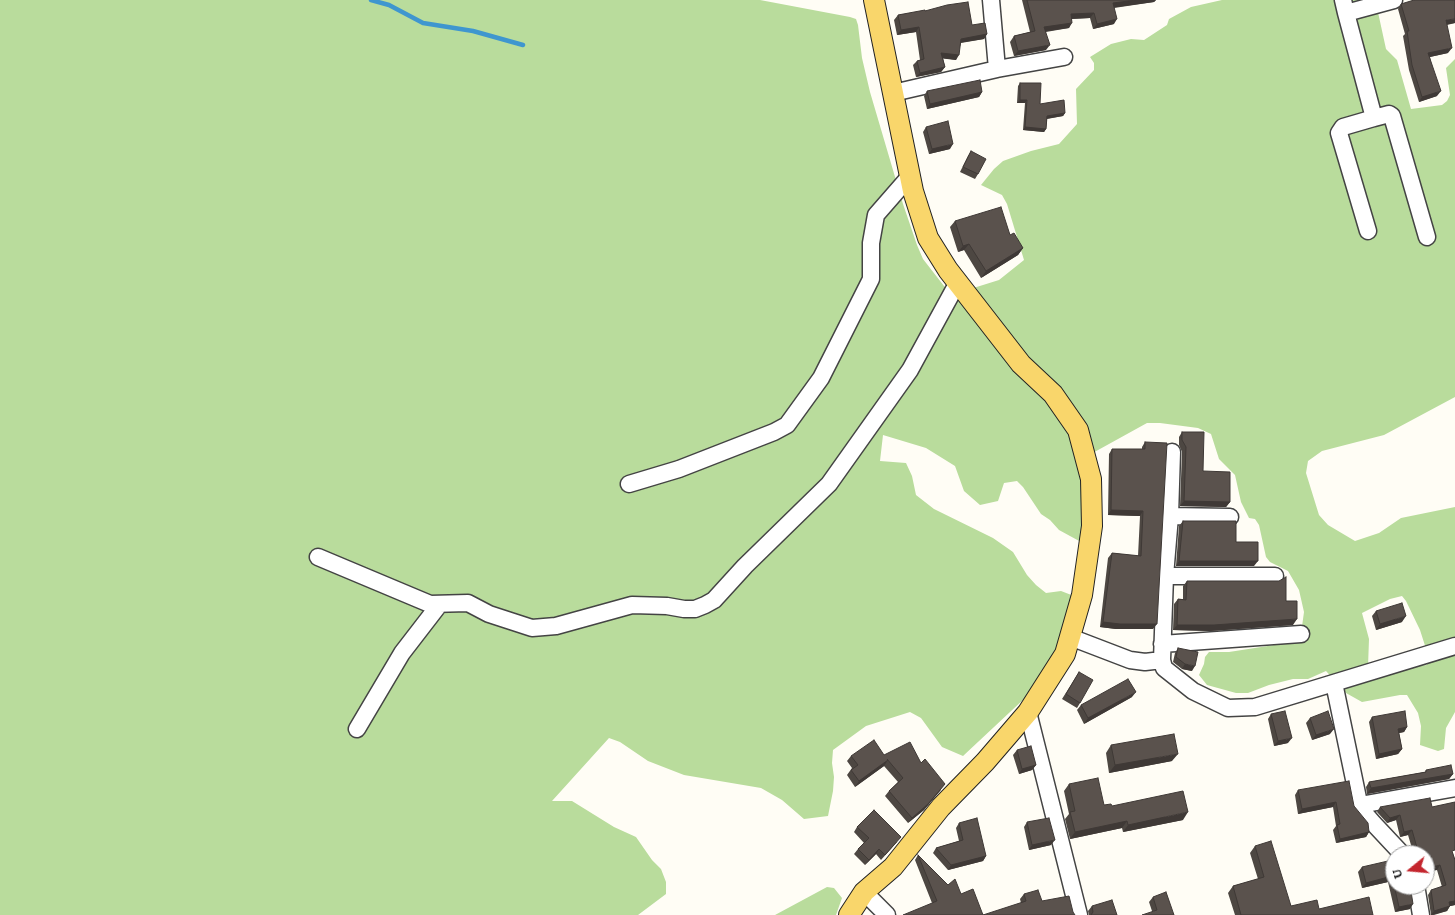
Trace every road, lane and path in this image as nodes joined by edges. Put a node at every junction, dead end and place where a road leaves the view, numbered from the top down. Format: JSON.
{"nodes":[{"id":1,"x":876,"y":0,"type":"edge"},
{"id":2,"x":991,"y":0,"type":"edge"},
{"id":3,"x":1394,"y":0,"type":"edge"},
{"id":4,"x":1345,"y":6,"type":"edge"},
{"id":5,"x":1064,"y":57,"type":"dead end"},
{"id":6,"x":997,"y":69,"type":"junction"},
{"id":7,"x":893,"y":93,"type":"junction"},
{"id":8,"x":1374,"y":118,"type":"junction"},
{"id":9,"x":910,"y":176,"type":"junction"},
{"id":10,"x":1368,"y":232,"type":"dead end"},
{"id":11,"x":1427,"y":237,"type":"dead end"},
{"id":12,"x":958,"y":282,"type":"junction"},
{"id":13,"x":1172,"y":452,"type":"dead end"},
{"id":14,"x":629,"y":484,"type":"dead end"},
{"id":15,"x":1170,"y":516,"type":"junction"},
{"id":16,"x":1230,"y":517,"type":"dead end"},
{"id":17,"x":318,"y":557,"type":"dead end"},
{"id":18,"x":1164,"y":576,"type":"junction"},
{"id":19,"x":1275,"y":576,"type":"dead end"},
{"id":20,"x":439,"y":605,"type":"junction"},
{"id":21,"x":1301,"y":634,"type":"dead end"},
{"id":22,"x":1070,"y":637,"type":"junction"},
{"id":23,"x":1455,"y":646,"type":"edge"},
{"id":24,"x":1162,"y":652,"type":"junction"},
{"id":25,"x":1334,"y":683,"type":"junction"},
{"id":26,"x":1028,"y":712,"type":"junction"},
{"id":27,"x":357,"y":729,"type":"dead end"},
{"id":28,"x":1455,"y":788,"type":"edge"},
{"id":29,"x":1360,"y":806,"type":"junction"},
{"id":30,"x":1394,"y":845,"type":"edge"},
{"id":31,"x":864,"y":892,"type":"junction"},
{"id":32,"x":1418,"y":895,"type":"edge"},
{"id":33,"x":849,"y":915,"type":"edge"},
{"id":34,"x":886,"y":915,"type":"edge"},
{"id":35,"x":1079,"y":915,"type":"edge"},
{"id":36,"x":1421,"y":915,"type":"edge"}],
"edges":[{"from":1,"to":7,"type":"main road"},
{"from":2,"to":6,"type":"street"},
{"from":3,"to":4,"type":"street"},
{"from":4,"to":8,"type":"street"},
{"from":5,"to":6,"type":"street"},
{"from":6,"to":7,"type":"street"},
{"from":7,"to":9,"type":"main road"},
{"from":8,"to":10,"type":"street"},
{"from":8,"to":11,"type":"street"},
{"from":9,"to":12,"type":"main road"},
{"from":9,"to":14,"type":"street"},
{"from":12,"to":20,"type":"street"},
{"from":12,"to":22,"type":"main road"},
{"from":13,"to":15,"type":"street"},
{"from":15,"to":16,"type":"street"},
{"from":15,"to":18,"type":"street"},
{"from":17,"to":20,"type":"street"},
{"from":18,"to":19,"type":"street"},
{"from":18,"to":24,"type":"street"},
{"from":20,"to":27,"type":"street"},
{"from":21,"to":24,"type":"street"},
{"from":22,"to":24,"type":"street"},
{"from":22,"to":26,"type":"main road"},
{"from":23,"to":25,"type":"street"},
{"from":24,"to":25,"type":"street"},
{"from":25,"to":29,"type":"street"},
{"from":26,"to":31,"type":"main road"},
{"from":26,"to":35,"type":"street"},
{"from":28,"to":29,"type":"street"},
{"from":29,"to":30,"type":"street"},
{"from":31,"to":33,"type":"main road"},
{"from":31,"to":34,"type":"street"},
{"from":32,"to":36,"type":"street"}]}
